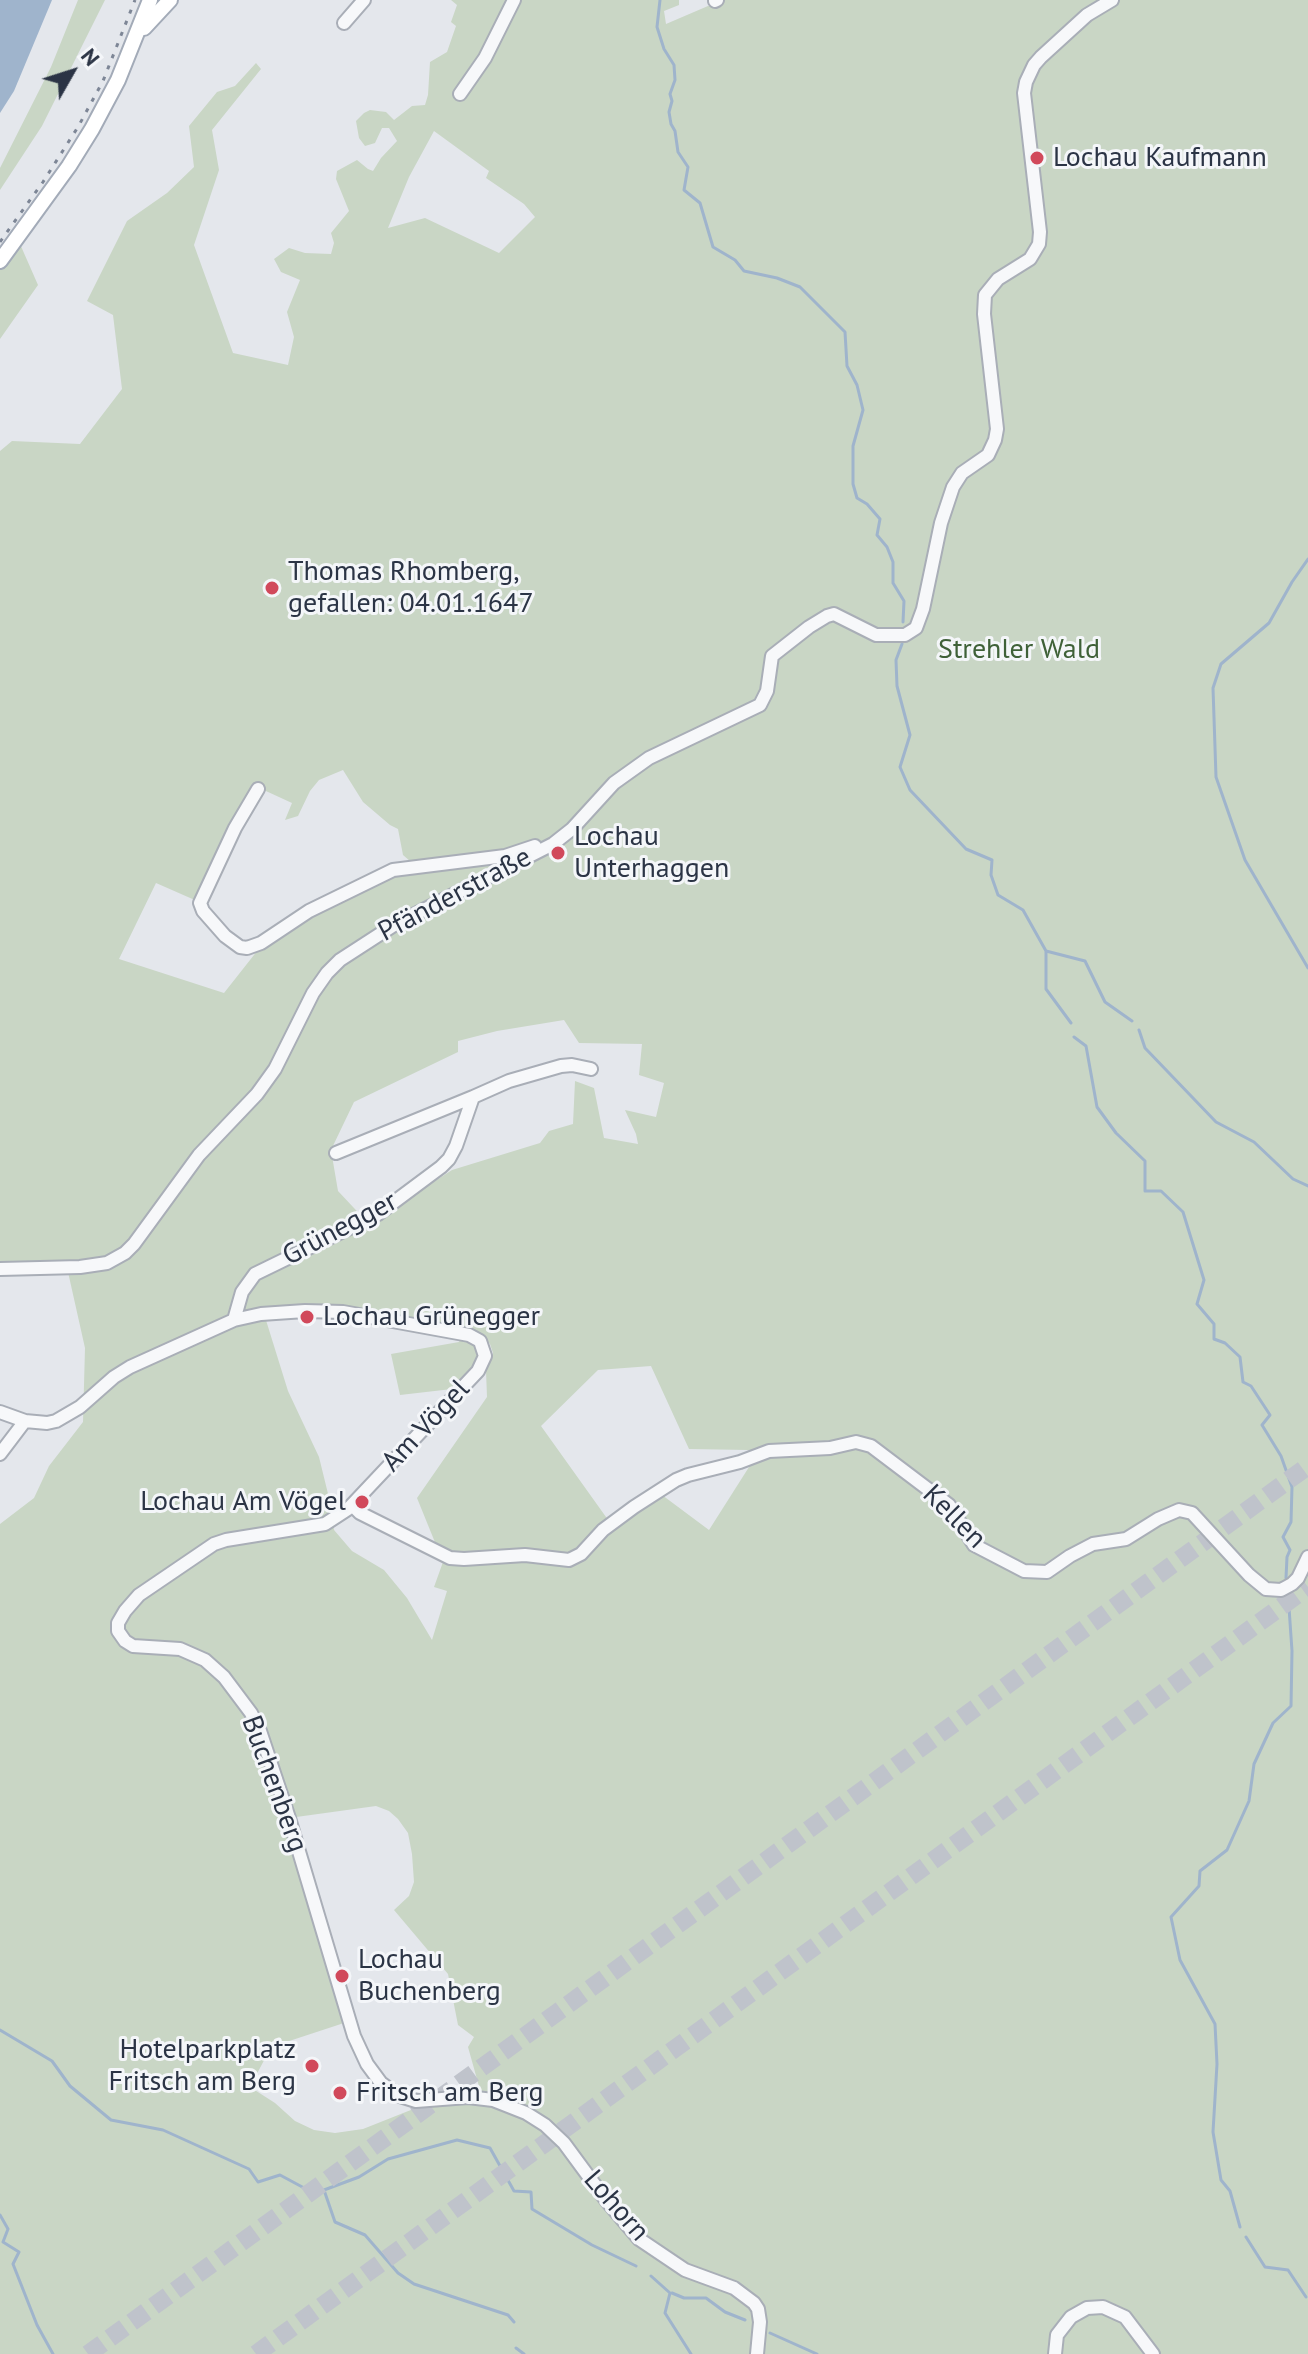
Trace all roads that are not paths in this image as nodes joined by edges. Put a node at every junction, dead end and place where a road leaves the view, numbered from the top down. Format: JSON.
{"nodes":[{"id":1,"x":150,"y":0,"type":"edge"},
{"id":2,"x":170,"y":0,"type":"edge"},
{"id":3,"x":364,"y":0,"type":"edge"},
{"id":4,"x":514,"y":0,"type":"edge"},
{"id":5,"x":1112,"y":0,"type":"edge"},
{"id":6,"x":344,"y":23,"type":"dead end"},
{"id":7,"x":140,"y":29,"type":"junction"},
{"id":8,"x":460,"y":94,"type":"dead end"},
{"id":9,"x":0,"y":261,"type":"edge"},
{"id":10,"x":258,"y":789,"type":"dead end"},
{"id":11,"x":553,"y":844,"type":"junction"},
{"id":12,"x":591,"y":1069,"type":"dead end"},
{"id":13,"x":473,"y":1097,"type":"junction"},
{"id":14,"x":336,"y":1153,"type":"dead end"},
{"id":15,"x":0,"y":1269,"type":"edge"},
{"id":16,"x":234,"y":1320,"type":"junction"},
{"id":17,"x":0,"y":1412,"type":"edge"},
{"id":18,"x":25,"y":1421,"type":"junction"},
{"id":19,"x":0,"y":1454,"type":"edge"},
{"id":20,"x":352,"y":1505,"type":"junction"},
{"id":21,"x":262,"y":1535,"type":"joint"},
{"id":22,"x":1308,"y":1557,"type":"edge"},
{"id":23,"x":482,"y":2098,"type":"joint"},
{"id":24,"x":757,"y":2354,"type":"edge"},
{"id":25,"x":1055,"y":2354,"type":"edge"},
{"id":26,"x":1153,"y":2354,"type":"edge"}],
"edges":[{"from":1,"to":7,"type":"main road"},
{"from":2,"to":7,"type":"main road"},
{"from":3,"to":6,"type":"street"},
{"from":4,"to":8,"type":"street"},
{"from":5,"to":11,"type":"street","name":"Pfänderstraße"},
{"from":7,"to":9,"type":"main road"},
{"from":10,"to":11,"type":"street"},
{"from":11,"to":15,"type":"street","name":"Pfänderstraße"},
{"from":12,"to":13,"type":"street"},
{"from":13,"to":14,"type":"street"},
{"from":13,"to":16,"type":"street","name":"Grünegger"},
{"from":16,"to":18,"type":"street"},
{"from":16,"to":20,"type":"street","name":"Am Vögel"},
{"from":17,"to":18,"type":"street"},
{"from":18,"to":19,"type":"street"},
{"from":20,"to":21,"type":"street","name":"Am Vögel"},
{"from":20,"to":22,"type":"street","name":"Kellen"},
{"from":21,"to":23,"type":"street","name":"Buchenberg"},
{"from":23,"to":24,"type":"street","name":"Lohorn"},
{"from":25,"to":26,"type":"street"}]}
